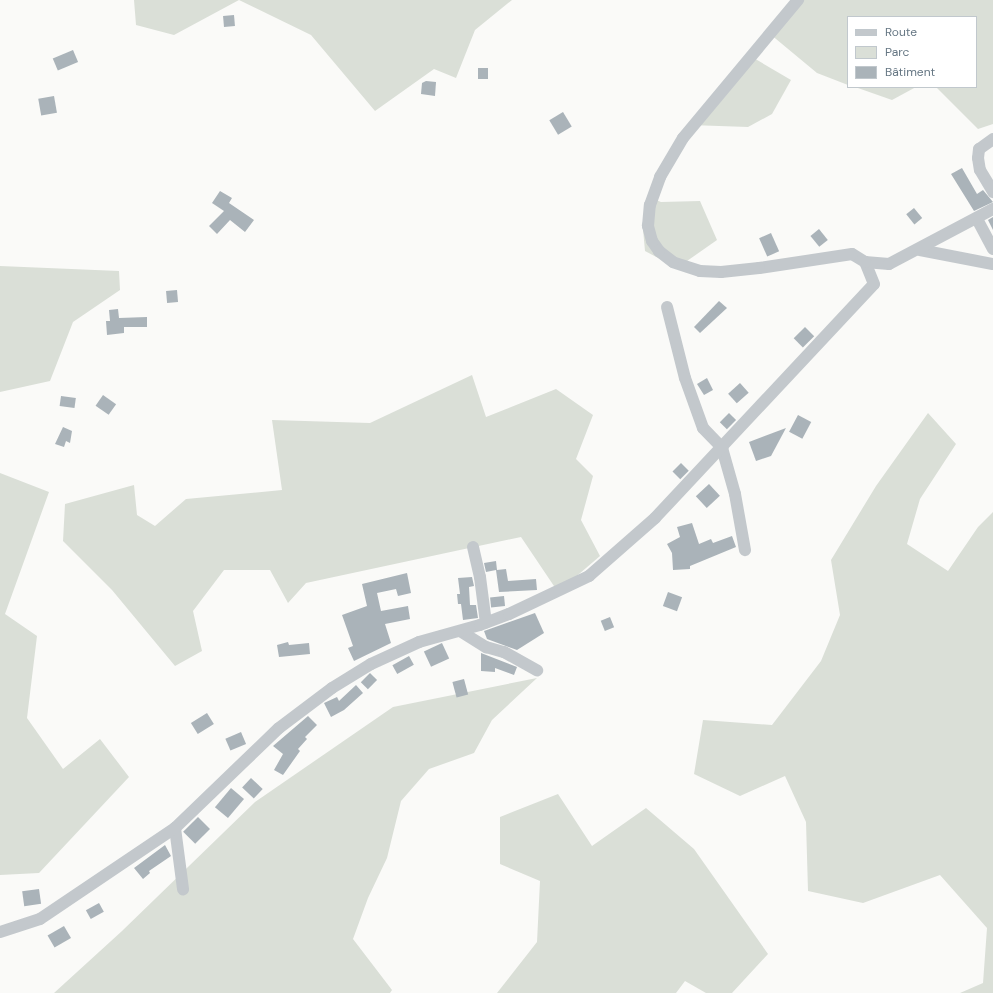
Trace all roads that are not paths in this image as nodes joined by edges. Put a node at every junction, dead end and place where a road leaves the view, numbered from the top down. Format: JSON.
{"nodes":[{"id":1,"x":798,"y":0,"type":"edge"},
{"id":2,"x":993,"y":139,"type":"edge"},
{"id":3,"x":993,"y":192,"type":"edge"},
{"id":4,"x":993,"y":209,"type":"edge"},
{"id":5,"x":977,"y":219,"type":"junction"},
{"id":6,"x":993,"y":249,"type":"edge"},
{"id":7,"x":920,"y":250,"type":"junction"},
{"id":8,"x":865,"y":262,"type":"junction"},
{"id":9,"x":993,"y":264,"type":"edge"},
{"id":10,"x":666,"y":307,"type":"dead end"},
{"id":11,"x":722,"y":448,"type":"junction"},
{"id":12,"x":472,"y":547,"type":"dead end"},
{"id":13,"x":745,"y":550,"type":"dead end"},
{"id":14,"x":486,"y":623,"type":"junction"},
{"id":15,"x":460,"y":631,"type":"junction"},
{"id":16,"x":537,"y":670,"type":"dead end"},
{"id":17,"x":175,"y":828,"type":"junction"},
{"id":18,"x":183,"y":889,"type":"dead end"},
{"id":19,"x":0,"y":932,"type":"edge"}],
"edges":[{"from":1,"to":8,"type":"street"},
{"from":2,"to":3,"type":"street"},
{"from":4,"to":5,"type":"street"},
{"from":5,"to":6,"type":"street"},
{"from":5,"to":7,"type":"street"},
{"from":7,"to":8,"type":"street"},
{"from":7,"to":9,"type":"street"},
{"from":8,"to":11,"type":"street"},
{"from":10,"to":11,"type":"street"},
{"from":11,"to":13,"type":"street"},
{"from":11,"to":14,"type":"street"},
{"from":12,"to":14,"type":"street"},
{"from":14,"to":15,"type":"street"},
{"from":15,"to":16,"type":"street"},
{"from":15,"to":17,"type":"street"},
{"from":17,"to":18,"type":"street"},
{"from":17,"to":19,"type":"street"}]}
